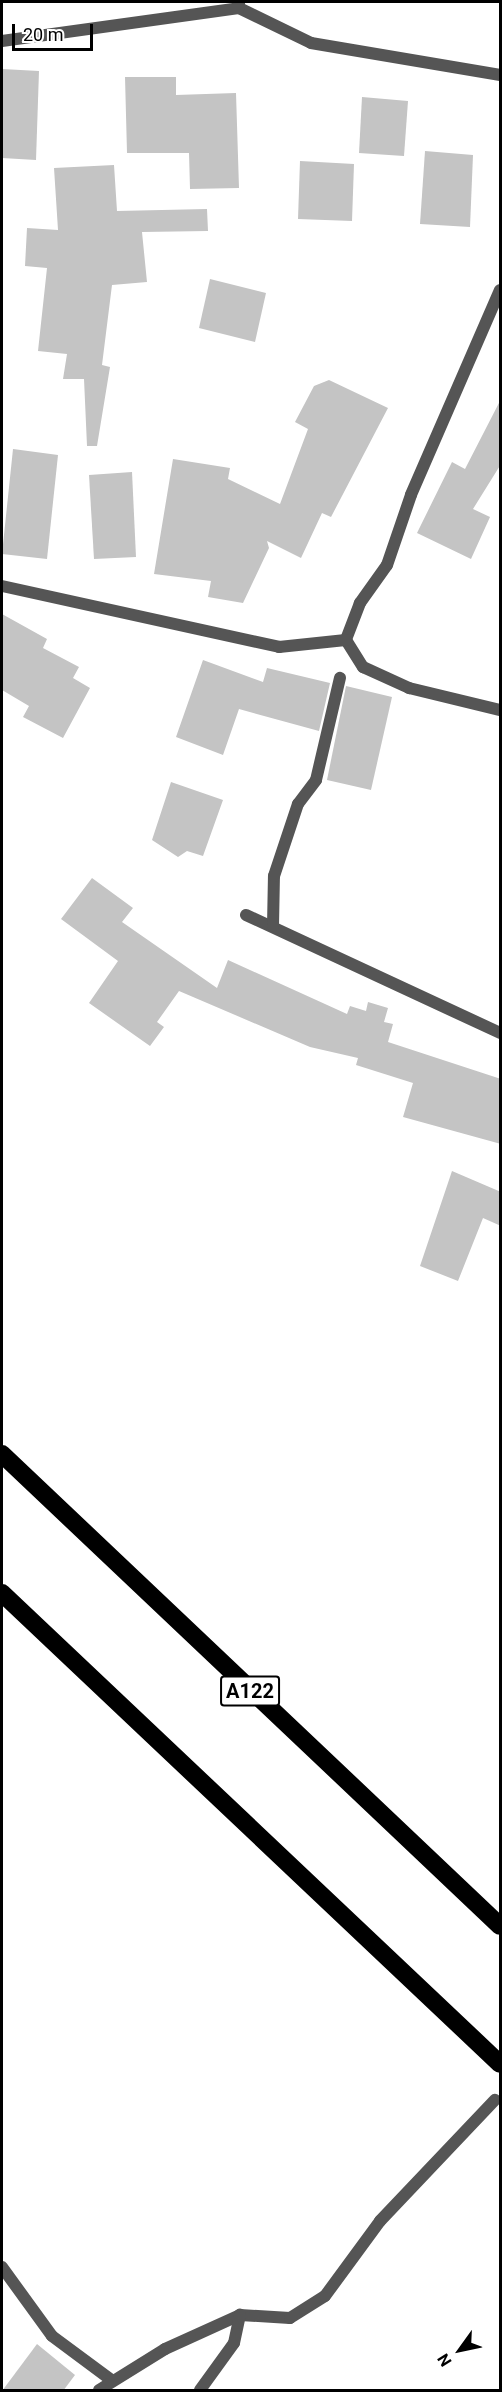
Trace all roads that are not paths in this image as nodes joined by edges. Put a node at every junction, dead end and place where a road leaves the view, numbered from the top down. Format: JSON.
{"nodes":[{"id":1,"x":239,"y":5,"type":"edge"},
{"id":2,"x":2,"y":41,"type":"edge"},
{"id":3,"x":501,"y":75,"type":"edge"},
{"id":4,"x":501,"y":290,"type":"edge"},
{"id":5,"x":2,"y":586,"type":"edge"},
{"id":6,"x":346,"y":640,"type":"junction"},
{"id":7,"x":340,"y":678,"type":"dead end"},
{"id":8,"x":501,"y":710,"type":"edge"},
{"id":9,"x":246,"y":915,"type":"dead end"},
{"id":10,"x":273,"y":926,"type":"junction"},
{"id":11,"x":501,"y":1033,"type":"edge"},
{"id":12,"x":2,"y":1454,"type":"edge"},
{"id":13,"x":2,"y":1593,"type":"edge"},
{"id":14,"x":501,"y":1926,"type":"edge"},
{"id":15,"x":501,"y":2064,"type":"edge"},
{"id":16,"x":495,"y":2100,"type":"dead end"},
{"id":17,"x":2,"y":2267,"type":"edge"},
{"id":18,"x":240,"y":2315,"type":"junction"},
{"id":19,"x":110,"y":2379,"type":"junction"},
{"id":20,"x":99,"y":2391,"type":"edge"},
{"id":21,"x":200,"y":2391,"type":"edge"}],
"edges":[{"from":1,"to":2,"type":"street"},
{"from":1,"to":3,"type":"street"},
{"from":4,"to":6,"type":"street"},
{"from":5,"to":6,"type":"street"},
{"from":6,"to":8,"type":"street"},
{"from":7,"to":10,"type":"street"},
{"from":9,"to":10,"type":"street"},
{"from":10,"to":11,"type":"street"},
{"from":12,"to":14,"type":"highway","number":"A122"},
{"from":13,"to":15,"type":"highway"},
{"from":16,"to":18,"type":"street"},
{"from":17,"to":19,"type":"street"},
{"from":18,"to":19,"type":"street"},
{"from":18,"to":21,"type":"street"},
{"from":19,"to":20,"type":"street"}]}
